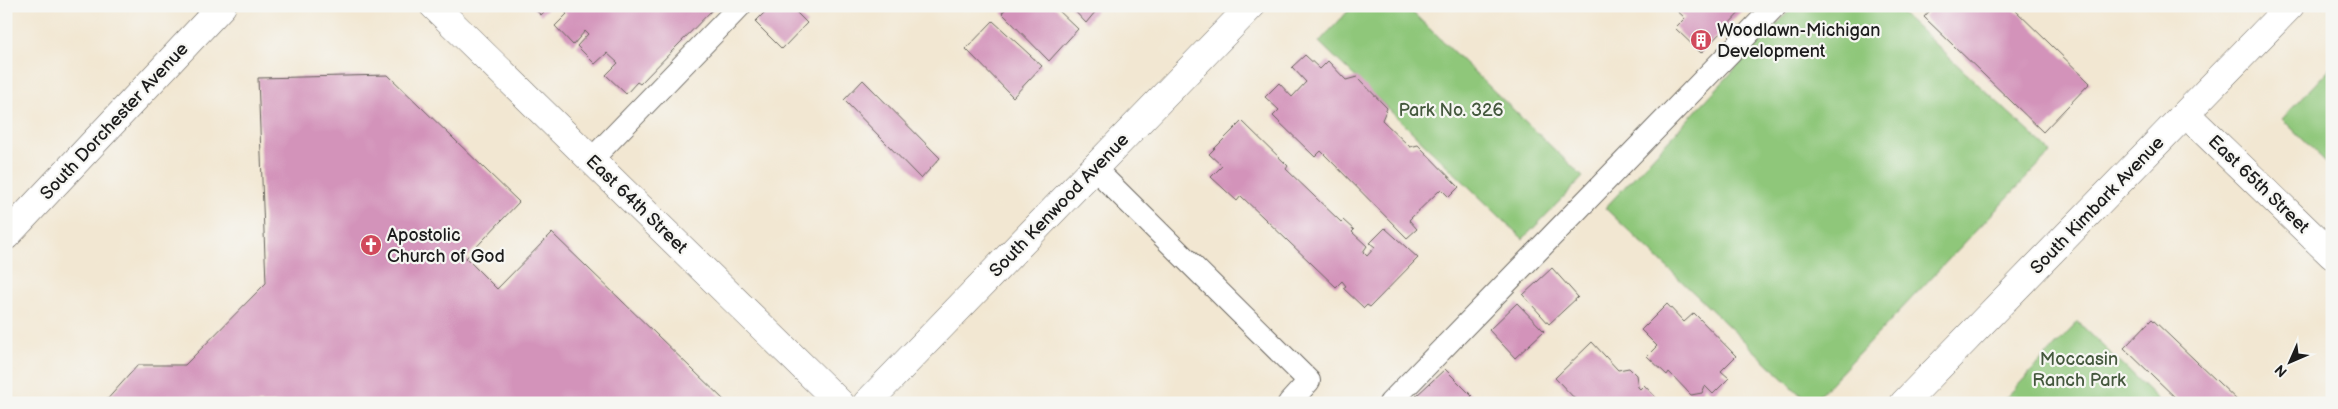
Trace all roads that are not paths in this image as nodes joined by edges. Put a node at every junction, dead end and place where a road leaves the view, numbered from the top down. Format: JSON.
{"nodes":[{"id":1,"x":222,"y":6,"type":"edge"},
{"id":2,"x":434,"y":6,"type":"edge"},
{"id":3,"x":740,"y":6,"type":"edge"},
{"id":4,"x":1251,"y":6,"type":"edge"},
{"id":5,"x":1775,"y":6,"type":"edge"},
{"id":6,"x":2290,"y":6,"type":"edge"},
{"id":7,"x":2186,"y":114,"type":"junction"},
{"id":8,"x":591,"y":160,"type":"junction"},
{"id":9,"x":1094,"y":168,"type":"junction"},
{"id":10,"x":6,"y":236,"type":"edge"},
{"id":11,"x":2332,"y":255,"type":"edge"},
{"id":12,"x":840,"y":403,"type":"edge"},
{"id":13,"x":867,"y":403,"type":"edge"},
{"id":14,"x":1289,"y":403,"type":"edge"},
{"id":15,"x":1390,"y":403,"type":"edge"},
{"id":16,"x":1904,"y":403,"type":"edge"}],
"edges":[{"from":1,"to":10,"type":"street","name":"South Dorchester Avenue"},
{"from":2,"to":8,"type":"street","name":"East 64th Street"},
{"from":3,"to":8,"type":"lane"},
{"from":4,"to":9,"type":"street","name":"South Kenwood Avenue"},
{"from":5,"to":15,"type":"lane"},
{"from":6,"to":7,"type":"street","name":"South Kimbark Avenue"},
{"from":7,"to":11,"type":"street","name":"East 65th Street"},
{"from":7,"to":16,"type":"street","name":"South Kimbark Avenue"},
{"from":8,"to":12,"type":"street","name":"East 64th Street"},
{"from":9,"to":13,"type":"street","name":"South Kenwood Avenue"},
{"from":9,"to":14,"type":"lane"}]}
